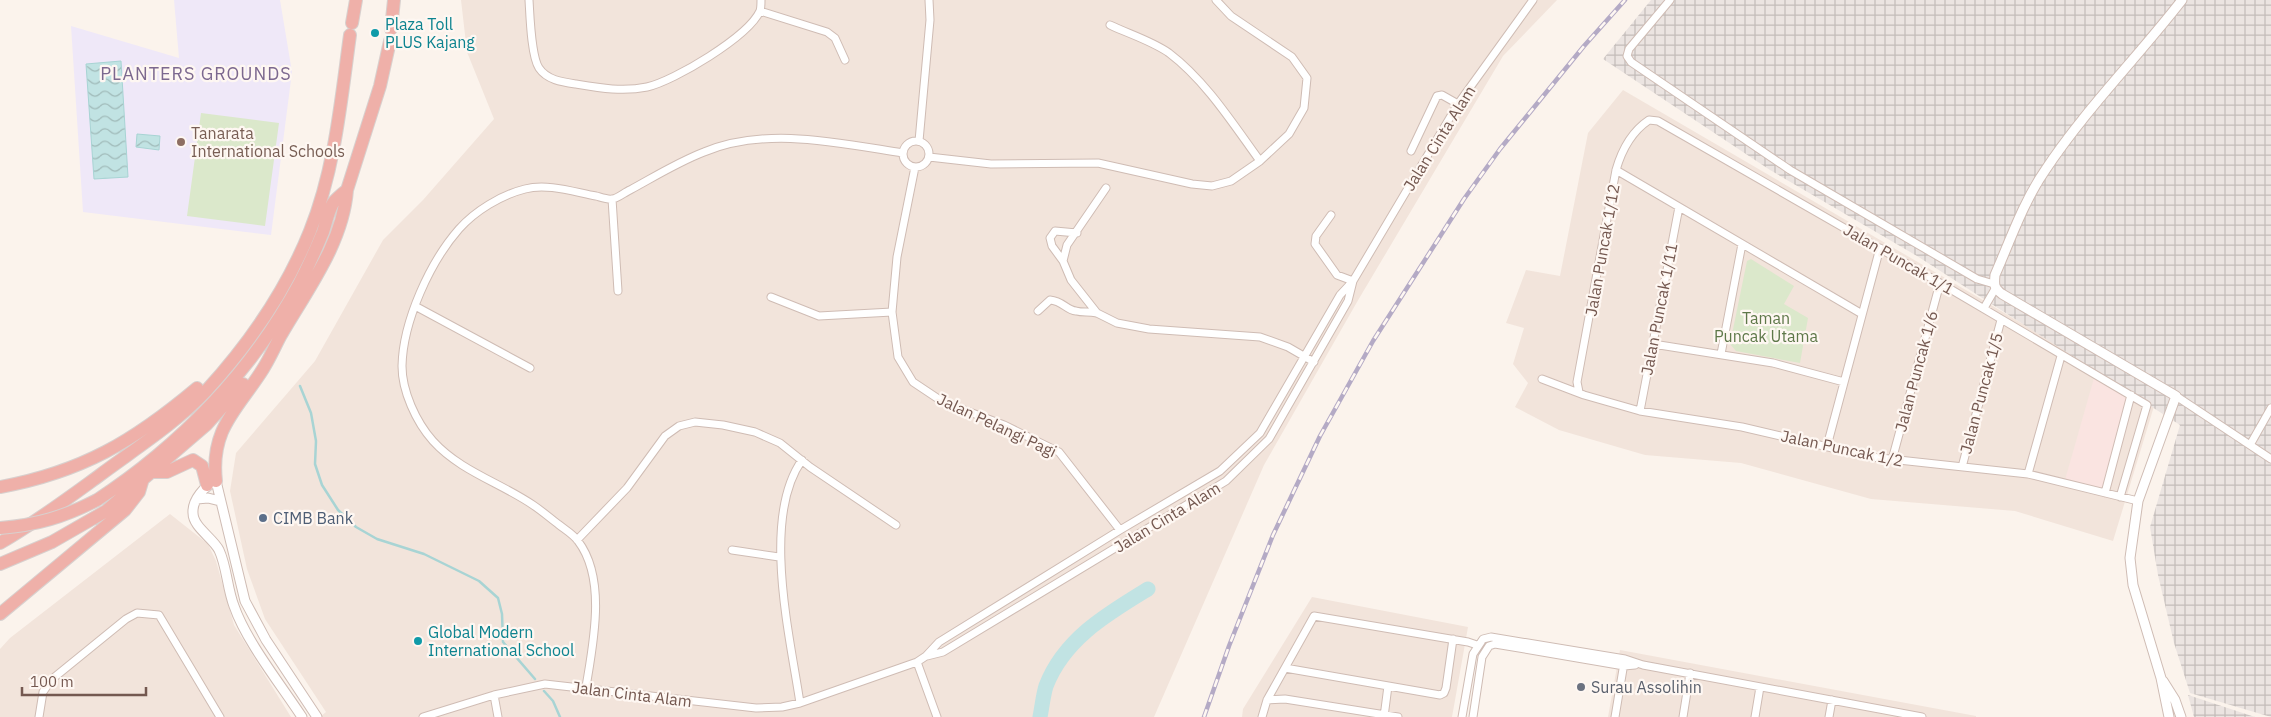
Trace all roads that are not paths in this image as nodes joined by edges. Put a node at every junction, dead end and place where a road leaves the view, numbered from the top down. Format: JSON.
{"nodes":[{"id":1,"x":356,"y":0,"type":"edge"},
{"id":2,"x":394,"y":0,"type":"edge"},
{"id":3,"x":529,"y":0,"type":"edge"},
{"id":4,"x":761,"y":0,"type":"edge"},
{"id":5,"x":929,"y":0,"type":"edge"},
{"id":6,"x":1216,"y":0,"type":"edge"},
{"id":7,"x":1533,"y":0,"type":"edge"},
{"id":8,"x":1670,"y":0,"type":"edge"},
{"id":9,"x":2182,"y":0,"type":"edge"},
{"id":10,"x":760,"y":11,"type":"junction"},
{"id":11,"x":1110,"y":24,"type":"dead end"},
{"id":12,"x":845,"y":60,"type":"dead end"},
{"id":13,"x":1458,"y":104,"type":"junction"},
{"id":14,"x":1649,"y":120,"type":"joint"},
{"id":15,"x":919,"y":141,"type":"junction"},
{"id":16,"x":1410,"y":151,"type":"dead end"},
{"id":17,"x":903,"y":153,"type":"junction"},
{"id":18,"x":929,"y":157,"type":"junction"},
{"id":19,"x":1260,"y":161,"type":"junction"},
{"id":20,"x":915,"y":167,"type":"junction"},
{"id":21,"x":1616,"y":170,"type":"junction"},
{"id":22,"x":1106,"y":188,"type":"dead end"},
{"id":23,"x":347,"y":190,"type":"junction"},
{"id":24,"x":612,"y":200,"type":"junction"},
{"id":25,"x":1679,"y":207,"type":"junction"},
{"id":26,"x":1331,"y":215,"type":"dead end"},
{"id":27,"x":1077,"y":233,"type":"junction"},
{"id":28,"x":1742,"y":244,"type":"junction"},
{"id":29,"x":1880,"y":248,"type":"junction"},
{"id":30,"x":1063,"y":261,"type":"junction"},
{"id":31,"x":1353,"y":281,"type":"junction"},
{"id":32,"x":1940,"y":282,"type":"junction"},
{"id":33,"x":1995,"y":287,"type":"junction"},
{"id":34,"x":618,"y":291,"type":"dead end"},
{"id":35,"x":771,"y":297,"type":"dead end"},
{"id":36,"x":415,"y":306,"type":"junction"},
{"id":37,"x":1984,"y":308,"type":"junction"},
{"id":38,"x":1038,"y":311,"type":"dead end"},
{"id":39,"x":892,"y":312,"type":"junction"},
{"id":40,"x":1096,"y":313,"type":"junction"},
{"id":41,"x":1862,"y":314,"type":"junction"},
{"id":42,"x":2001,"y":320,"type":"junction"},
{"id":43,"x":281,"y":335,"type":"junction"},
{"id":44,"x":1652,"y":344,"type":"junction"},
{"id":45,"x":1721,"y":354,"type":"junction"},
{"id":46,"x":235,"y":356,"type":"junction"},
{"id":47,"x":2061,"y":356,"type":"junction"},
{"id":48,"x":1305,"y":357,"type":"junction"},
{"id":49,"x":1314,"y":362,"type":"junction"},
{"id":50,"x":530,"y":368,"type":"dead end"},
{"id":51,"x":1542,"y":379,"type":"dead end"},
{"id":52,"x":1844,"y":382,"type":"junction"},
{"id":53,"x":1579,"y":392,"type":"junction"},
{"id":54,"x":2131,"y":395,"type":"junction"},
{"id":55,"x":2176,"y":396,"type":"junction"},
{"id":56,"x":2271,"y":408,"type":"edge"},
{"id":57,"x":1640,"y":411,"type":"junction"},
{"id":58,"x":2250,"y":445,"type":"junction"},
{"id":59,"x":1827,"y":446,"type":"junction"},
{"id":60,"x":2271,"y":459,"type":"edge"},
{"id":61,"x":802,"y":460,"type":"junction"},
{"id":62,"x":1892,"y":460,"type":"junction"},
{"id":63,"x":1962,"y":467,"type":"junction"},
{"id":64,"x":2028,"y":474,"type":"junction"},
{"id":65,"x":148,"y":476,"type":"junction"},
{"id":66,"x":211,"y":483,"type":"junction"},
{"id":67,"x":0,"y":487,"type":"edge"},
{"id":68,"x":2105,"y":493,"type":"junction"},
{"id":69,"x":2120,"y":497,"type":"junction"},
{"id":70,"x":197,"y":499,"type":"junction"},
{"id":71,"x":220,"y":501,"type":"junction"},
{"id":72,"x":2138,"y":501,"type":"junction"},
{"id":73,"x":896,"y":525,"type":"dead end"},
{"id":74,"x":0,"y":528,"type":"edge"},
{"id":75,"x":1120,"y":530,"type":"junction"},
{"id":76,"x":577,"y":540,"type":"junction"},
{"id":77,"x":0,"y":543,"type":"edge"},
{"id":78,"x":732,"y":550,"type":"dead end"},
{"id":79,"x":779,"y":556,"type":"junction"},
{"id":80,"x":0,"y":564,"type":"edge"},
{"id":81,"x":0,"y":614,"type":"edge"},
{"id":82,"x":1453,"y":639,"type":"junction"},
{"id":83,"x":1477,"y":645,"type":"junction"},
{"id":84,"x":926,"y":656,"type":"junction"},
{"id":85,"x":916,"y":662,"type":"junction"},
{"id":86,"x":1624,"y":663,"type":"junction"},
{"id":87,"x":1285,"y":668,"type":"junction"},
{"id":88,"x":1690,"y":673,"type":"junction"},
{"id":89,"x":2161,"y":678,"type":"junction"},
{"id":90,"x":1388,"y":686,"type":"junction"},
{"id":91,"x":586,"y":687,"type":"junction"},
{"id":92,"x":1760,"y":687,"type":"junction"},
{"id":93,"x":494,"y":695,"type":"junction"},
{"id":94,"x":1267,"y":700,"type":"junction"},
{"id":95,"x":1832,"y":700,"type":"junction"},
{"id":96,"x":800,"y":704,"type":"junction"},
{"id":97,"x":1901,"y":715,"type":"edge"},
{"id":98,"x":1384,"y":716,"type":"edge"},
{"id":99,"x":39,"y":717,"type":"edge"},
{"id":100,"x":220,"y":717,"type":"edge"},
{"id":101,"x":302,"y":717,"type":"edge"},
{"id":102,"x":317,"y":717,"type":"edge"},
{"id":103,"x":423,"y":717,"type":"edge"},
{"id":104,"x":498,"y":717,"type":"edge"},
{"id":105,"x":937,"y":717,"type":"edge"},
{"id":106,"x":1262,"y":717,"type":"edge"},
{"id":107,"x":1398,"y":717,"type":"edge"},
{"id":108,"x":1462,"y":717,"type":"edge"},
{"id":109,"x":1472,"y":717,"type":"edge"},
{"id":110,"x":1614,"y":717,"type":"edge"},
{"id":111,"x":1683,"y":717,"type":"edge"},
{"id":112,"x":1755,"y":717,"type":"edge"},
{"id":113,"x":1829,"y":717,"type":"edge"},
{"id":114,"x":1922,"y":717,"type":"edge"},
{"id":115,"x":2169,"y":717,"type":"edge"},
{"id":116,"x":2181,"y":717,"type":"edge"}],
"edges":[{"from":1,"to":46,"type":"highway"},
{"from":2,"to":23,"type":"highway"},
{"from":3,"to":10,"type":"street"},
{"from":4,"to":10,"type":"street"},
{"from":5,"to":15,"type":"street"},
{"from":6,"to":19,"type":"street"},
{"from":7,"to":13,"type":"street","name":"Jalan Cinta Alam"},
{"from":8,"to":33,"type":"street"},
{"from":9,"to":33,"type":"street"},
{"from":10,"to":12,"type":"street"},
{"from":11,"to":19,"type":"street"},
{"from":13,"to":16,"type":"street"},
{"from":13,"to":31,"type":"street","name":"Jalan Cinta Alam"},
{"from":14,"to":21,"type":"street","name":"Jalan Puncak 1/12"},
{"from":14,"to":29,"type":"street","name":"Jalan Puncak 1/1"},
{"from":15,"to":17,"type":"street"},
{"from":15,"to":18,"type":"street"},
{"from":17,"to":20,"type":"street"},
{"from":17,"to":24,"type":"street"},
{"from":18,"to":19,"type":"street"},
{"from":18,"to":20,"type":"street"},
{"from":20,"to":39,"type":"street","name":"Jalan Pelangi Pagi"},
{"from":21,"to":25,"type":"street"},
{"from":21,"to":53,"type":"street","name":"Jalan Puncak 1/12"},
{"from":22,"to":27,"type":"street"},
{"from":23,"to":43,"type":"highway"},
{"from":23,"to":74,"type":"highway","bridge":true},
{"from":24,"to":34,"type":"street"},
{"from":24,"to":36,"type":"street"},
{"from":25,"to":28,"type":"street"},
{"from":25,"to":44,"type":"street","name":"Jalan Puncak 1/11"},
{"from":26,"to":31,"type":"street"},
{"from":27,"to":30,"type":"street"},
{"from":27,"to":30,"type":"street"},
{"from":28,"to":41,"type":"street"},
{"from":28,"to":45,"type":"street"},
{"from":29,"to":32,"type":"street","name":"Jalan Puncak 1/1"},
{"from":29,"to":41,"type":"street"},
{"from":30,"to":40,"type":"street"},
{"from":31,"to":48,"type":"street","name":"Jalan Cinta Alam"},
{"from":31,"to":49,"type":"street","name":"Jalan Cinta Alam"},
{"from":32,"to":37,"type":"street","name":"Jalan Puncak 1/1"},
{"from":32,"to":62,"type":"street","name":"Jalan Puncak 1/6"},
{"from":33,"to":37,"type":"street"},
{"from":33,"to":55,"type":"street"},
{"from":35,"to":39,"type":"street"},
{"from":36,"to":50,"type":"street"},
{"from":36,"to":76,"type":"street"},
{"from":37,"to":42,"type":"street","name":"Jalan Puncak 1/1"},
{"from":38,"to":40,"type":"street"},
{"from":39,"to":75,"type":"street","name":"Jalan Pelangi Pagi"},
{"from":40,"to":48,"type":"street"},
{"from":41,"to":52,"type":"street"},
{"from":42,"to":47,"type":"street","name":"Jalan Puncak 1/1"},
{"from":42,"to":63,"type":"street","name":"Jalan Puncak 1/5"},
{"from":43,"to":65,"type":"highway"},
{"from":43,"to":66,"type":"highway"},
{"from":44,"to":45,"type":"street"},
{"from":44,"to":57,"type":"street","name":"Jalan Puncak 1/11"},
{"from":45,"to":52,"type":"street"},
{"from":46,"to":67,"type":"highway"},
{"from":46,"to":77,"type":"highway"},
{"from":47,"to":54,"type":"street","name":"Jalan Puncak 1/1"},
{"from":47,"to":64,"type":"street"},
{"from":48,"to":49,"type":"street"},
{"from":48,"to":75,"type":"street","name":"Jalan Cinta Alam"},
{"from":49,"to":84,"type":"street","name":"Jalan Cinta Alam"},
{"from":51,"to":53,"type":"street","name":"Jalan Puncak 1/2"},
{"from":52,"to":59,"type":"street"},
{"from":53,"to":57,"type":"street","name":"Jalan Puncak 1/2"},
{"from":54,"to":68,"type":"street"},
{"from":54,"to":69,"type":"street","name":"Jalan Puncak 1/1"},
{"from":55,"to":58,"type":"street"},
{"from":55,"to":72,"type":"street"},
{"from":56,"to":58,"type":"street"},
{"from":57,"to":59,"type":"street","name":"Jalan Puncak 1/2"},
{"from":58,"to":60,"type":"street"},
{"from":59,"to":62,"type":"street","name":"Jalan Puncak 1/2"},
{"from":61,"to":73,"type":"street"},
{"from":61,"to":76,"type":"street"},
{"from":61,"to":79,"type":"street"},
{"from":62,"to":63,"type":"street","name":"Jalan Puncak 1/2"},
{"from":63,"to":64,"type":"street","name":"Jalan Puncak 1/2"},
{"from":64,"to":68,"type":"street","name":"Jalan Puncak 1/2"},
{"from":65,"to":66,"type":"highway"},
{"from":65,"to":80,"type":"highway"},
{"from":65,"to":81,"type":"highway"},
{"from":66,"to":70,"type":"street"},
{"from":66,"to":71,"type":"street"},
{"from":68,"to":69,"type":"street","name":"Jalan Puncak 1/2"},
{"from":69,"to":72,"type":"street","name":"Jalan Puncak 1/2"},
{"from":70,"to":71,"type":"street"},
{"from":70,"to":101,"type":"street"},
{"from":71,"to":102,"type":"street"},
{"from":72,"to":89,"type":"street"},
{"from":75,"to":84,"type":"street","name":"Jalan Cinta Alam"},
{"from":76,"to":91,"type":"street"},
{"from":78,"to":79,"type":"street"},
{"from":79,"to":96,"type":"street"},
{"from":82,"to":83,"type":"street"},
{"from":82,"to":87,"type":"street"},
{"from":82,"to":90,"type":"street"},
{"from":83,"to":86,"type":"street"},
{"from":83,"to":108,"type":"street"},
{"from":84,"to":85,"type":"street","name":"Jalan Cinta Alam"},
{"from":85,"to":96,"type":"street","name":"Jalan Cinta Alam"},
{"from":85,"to":105,"type":"street"},
{"from":86,"to":88,"type":"street"},
{"from":86,"to":109,"type":"street"},
{"from":86,"to":110,"type":"street"},
{"from":87,"to":90,"type":"street"},
{"from":87,"to":94,"type":"street"},
{"from":88,"to":92,"type":"street"},
{"from":88,"to":111,"type":"street"},
{"from":89,"to":115,"type":"street"},
{"from":89,"to":116,"type":"street"},
{"from":90,"to":98,"type":"street"},
{"from":91,"to":93,"type":"street","name":"Jalan Cinta Alam"},
{"from":91,"to":96,"type":"street","name":"Jalan Cinta Alam"},
{"from":92,"to":95,"type":"street"},
{"from":92,"to":112,"type":"street"},
{"from":93,"to":103,"type":"street","name":"Jalan Cinta Alam"},
{"from":93,"to":104,"type":"street"},
{"from":94,"to":98,"type":"street"},
{"from":94,"to":106,"type":"street"},
{"from":95,"to":97,"type":"street"},
{"from":95,"to":113,"type":"street"},
{"from":97,"to":114,"type":"street"},
{"from":98,"to":107,"type":"street"},
{"from":99,"to":100,"type":"street"}]}
